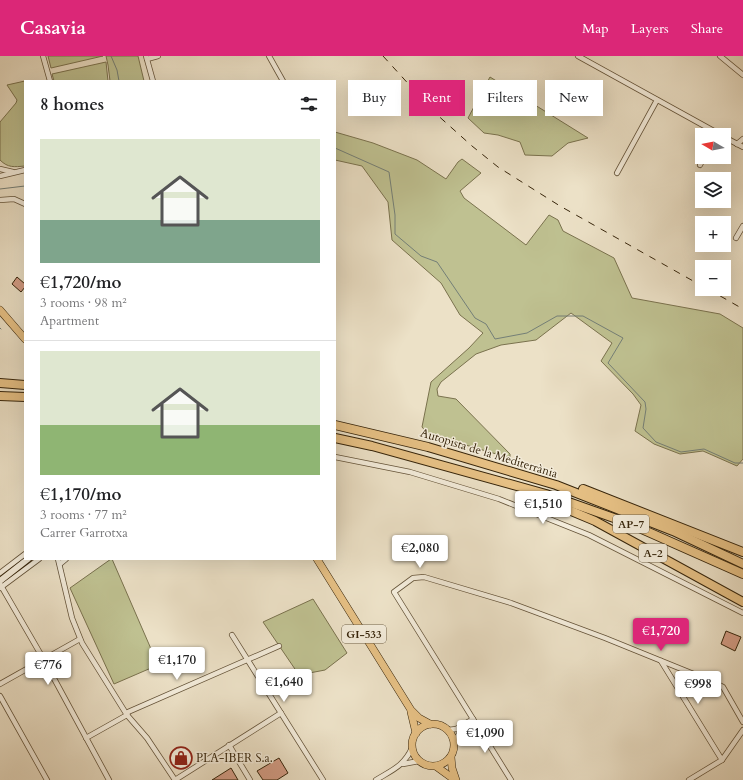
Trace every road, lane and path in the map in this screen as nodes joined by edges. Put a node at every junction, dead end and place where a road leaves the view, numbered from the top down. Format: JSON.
{"nodes":[{"id":1,"x":43,"y":56,"type":"edge"},
{"id":2,"x":158,"y":56,"type":"edge"},
{"id":3,"x":269,"y":56,"type":"edge"},
{"id":4,"x":580,"y":56,"type":"edge"},
{"id":5,"x":720,"y":56,"type":"edge"},
{"id":6,"x":146,"y":58,"type":"edge"},
{"id":7,"x":743,"y":75,"type":"edge"},
{"id":8,"x":50,"y":80,"type":"edge"},
{"id":9,"x":153,"y":80,"type":"edge"},
{"id":10,"x":282,"y":80,"type":"edge"},
{"id":11,"x":657,"y":100,"type":"junction"},
{"id":12,"x":707,"y":128,"type":"edge"},
{"id":13,"x":743,"y":139,"type":"edge"},
{"id":14,"x":731,"y":141,"type":"edge"},
{"id":15,"x":737,"y":144,"type":"junction"},
{"id":16,"x":743,"y":147,"type":"edge"},
{"id":17,"x":0,"y":169,"type":"edge"},
{"id":18,"x":24,"y":170,"type":"edge"},
{"id":19,"x":13,"y":172,"type":"junction"},
{"id":20,"x":617,"y":173,"type":"dead end"},
{"id":21,"x":0,"y":176,"type":"edge"},
{"id":22,"x":0,"y":200,"type":"edge"},
{"id":23,"x":24,"y":204,"type":"edge"},
{"id":24,"x":743,"y":226,"type":"edge"},
{"id":25,"x":736,"y":238,"type":"dead end"},
{"id":26,"x":0,"y":310,"type":"edge"},
{"id":27,"x":24,"y":337,"type":"edge"},
{"id":28,"x":0,"y":383,"type":"edge"},
{"id":29,"x":24,"y":384,"type":"edge"},
{"id":30,"x":0,"y":396,"type":"edge"},
{"id":31,"x":24,"y":397,"type":"edge"},
{"id":32,"x":336,"y":425,"type":"edge"},
{"id":33,"x":336,"y":438,"type":"edge"},
{"id":34,"x":336,"y":457,"type":"edge"},
{"id":35,"x":556,"y":485,"type":"junction"},
{"id":36,"x":515,"y":486,"type":"junction"},
{"id":37,"x":743,"y":552,"type":"edge"},
{"id":38,"x":24,"y":555,"type":"edge"},
{"id":39,"x":27,"y":560,"type":"edge"},
{"id":40,"x":38,"y":560,"type":"edge"},
{"id":41,"x":318,"y":560,"type":"edge"},
{"id":42,"x":59,"y":561,"type":"edge"},
{"id":43,"x":743,"y":564,"type":"edge"},
{"id":44,"x":0,"y":573,"type":"edge"},
{"id":45,"x":743,"y":574,"type":"edge"},
{"id":46,"x":0,"y":585,"type":"edge"},
{"id":47,"x":743,"y":602,"type":"edge"},
{"id":48,"x":743,"y":613,"type":"edge"},
{"id":49,"x":232,"y":635,"type":"dead end"},
{"id":50,"x":80,"y":639,"type":"junction"},
{"id":51,"x":279,"y":646,"type":"dead end"},
{"id":52,"x":248,"y":659,"type":"junction"},
{"id":53,"x":44,"y":660,"type":"junction"},
{"id":54,"x":660,"y":660,"type":"junction"},
{"id":55,"x":0,"y":684,"type":"edge"},
{"id":56,"x":0,"y":696,"type":"edge"},
{"id":57,"x":411,"y":710,"type":"junction"},
{"id":58,"x":281,"y":713,"type":"junction"},
{"id":59,"x":126,"y":715,"type":"junction"},
{"id":60,"x":473,"y":719,"type":"junction"},
{"id":61,"x":743,"y":722,"type":"edge"},
{"id":62,"x":430,"y":724,"type":"junction"},
{"id":63,"x":464,"y":726,"type":"junction"},
{"id":64,"x":448,"y":730,"type":"junction"},
{"id":65,"x":743,"y":730,"type":"edge"},
{"id":66,"x":416,"y":733,"type":"junction"},
{"id":67,"x":86,"y":738,"type":"junction"},
{"id":68,"x":454,"y":742,"type":"junction"},
{"id":69,"x":229,"y":745,"type":"junction"},
{"id":70,"x":412,"y":748,"type":"junction"},
{"id":71,"x":452,"y":757,"type":"junction"},
{"id":72,"x":722,"y":760,"type":"junction"},
{"id":73,"x":418,"y":761,"type":"junction"},
{"id":74,"x":402,"y":764,"type":"junction"},
{"id":75,"x":437,"y":767,"type":"junction"},
{"id":76,"x":47,"y":780,"type":"edge"},
{"id":77,"x":108,"y":780,"type":"edge"},
{"id":78,"x":175,"y":780,"type":"edge"},
{"id":79,"x":250,"y":780,"type":"edge"},
{"id":80,"x":323,"y":780,"type":"edge"},
{"id":81,"x":376,"y":780,"type":"edge"},
{"id":82,"x":455,"y":780,"type":"edge"},
{"id":83,"x":512,"y":780,"type":"edge"},
{"id":84,"x":689,"y":780,"type":"edge"}],
"edges":[{"from":1,"to":8,"type":"street"},
{"from":2,"to":6,"type":"street"},
{"from":3,"to":10,"type":"street"},
{"from":4,"to":11,"type":"street"},
{"from":5,"to":7,"type":"street"},
{"from":6,"to":9,"type":"street"},
{"from":11,"to":12,"type":"street"},
{"from":11,"to":20,"type":"street"},
{"from":13,"to":15,"type":"street"},
{"from":14,"to":15,"type":"street"},
{"from":15,"to":16,"type":"street"},
{"from":17,"to":19,"type":"street"},
{"from":18,"to":19,"type":"street"},
{"from":19,"to":21,"type":"street"},
{"from":22,"to":23,"type":"street"},
{"from":24,"to":25,"type":"street"},
{"from":26,"to":27,"type":"main road"},
{"from":28,"to":29,"type":"highway"},
{"from":30,"to":31,"type":"highway"},
{"from":32,"to":35,"type":"highway","name":"Autopista de la Mediterrània","number":"AP-7"},
{"from":33,"to":36,"type":"highway","name":"Autopista de la Mediterrània","number":"AP-7"},
{"from":34,"to":48,"type":"street"},
{"from":35,"to":37,"type":"highway"},
{"from":35,"to":43,"type":"highway","name":"Autopista de la Mediterrània","number":"AP-7"},
{"from":36,"to":45,"type":"highway","name":"Autopista de la Mediterrània","number":"AP-7"},
{"from":36,"to":47,"type":"highway","number":"A-2"},
{"from":38,"to":44,"type":"street"},
{"from":39,"to":46,"type":"street"},
{"from":40,"to":46,"type":"street"},
{"from":41,"to":57,"type":"main road","number":"GI-533"},
{"from":42,"to":50,"type":"street"},
{"from":46,"to":53,"type":"street"},
{"from":49,"to":52,"type":"street"},
{"from":50,"to":53,"type":"street"},
{"from":50,"to":59,"type":"street"},
{"from":51,"to":52,"type":"street"},
{"from":52,"to":58,"type":"street"},
{"from":52,"to":59,"type":"street"},
{"from":53,"to":55,"type":"street"},
{"from":53,"to":67,"type":"street"},
{"from":54,"to":60,"type":"street"},
{"from":54,"to":61,"type":"street"},
{"from":54,"to":72,"type":"street"},
{"from":56,"to":76,"type":"street"},
{"from":57,"to":62,"type":"main road","number":"GI-533"},
{"from":57,"to":66,"type":"main road","number":"GI-533"},
{"from":58,"to":69,"type":"street"},
{"from":58,"to":80,"type":"street"},
{"from":59,"to":67,"type":"street"},
{"from":59,"to":78,"type":"street"},
{"from":60,"to":63,"type":"street"},
{"from":60,"to":83,"type":"street"},
{"from":62,"to":64,"type":"main road","number":"GI-533"},
{"from":62,"to":66,"type":"main road"},
{"from":63,"to":64,"type":"street"},
{"from":63,"to":68,"type":"street"},
{"from":64,"to":68,"type":"main road"},
{"from":65,"to":72,"type":"street"},
{"from":66,"to":70,"type":"main road","number":"GI-533"},
{"from":67,"to":77,"type":"street"},
{"from":68,"to":71,"type":"main road"},
{"from":69,"to":78,"type":"street"},
{"from":69,"to":79,"type":"street"},
{"from":70,"to":73,"type":"main road"},
{"from":70,"to":74,"type":"street"},
{"from":71,"to":75,"type":"main road"},
{"from":71,"to":82,"type":"main road"},
{"from":72,"to":84,"type":"street"},
{"from":73,"to":74,"type":"street"},
{"from":73,"to":75,"type":"main road"},
{"from":74,"to":81,"type":"street"},
{"from":75,"to":82,"type":"main road"}]}
